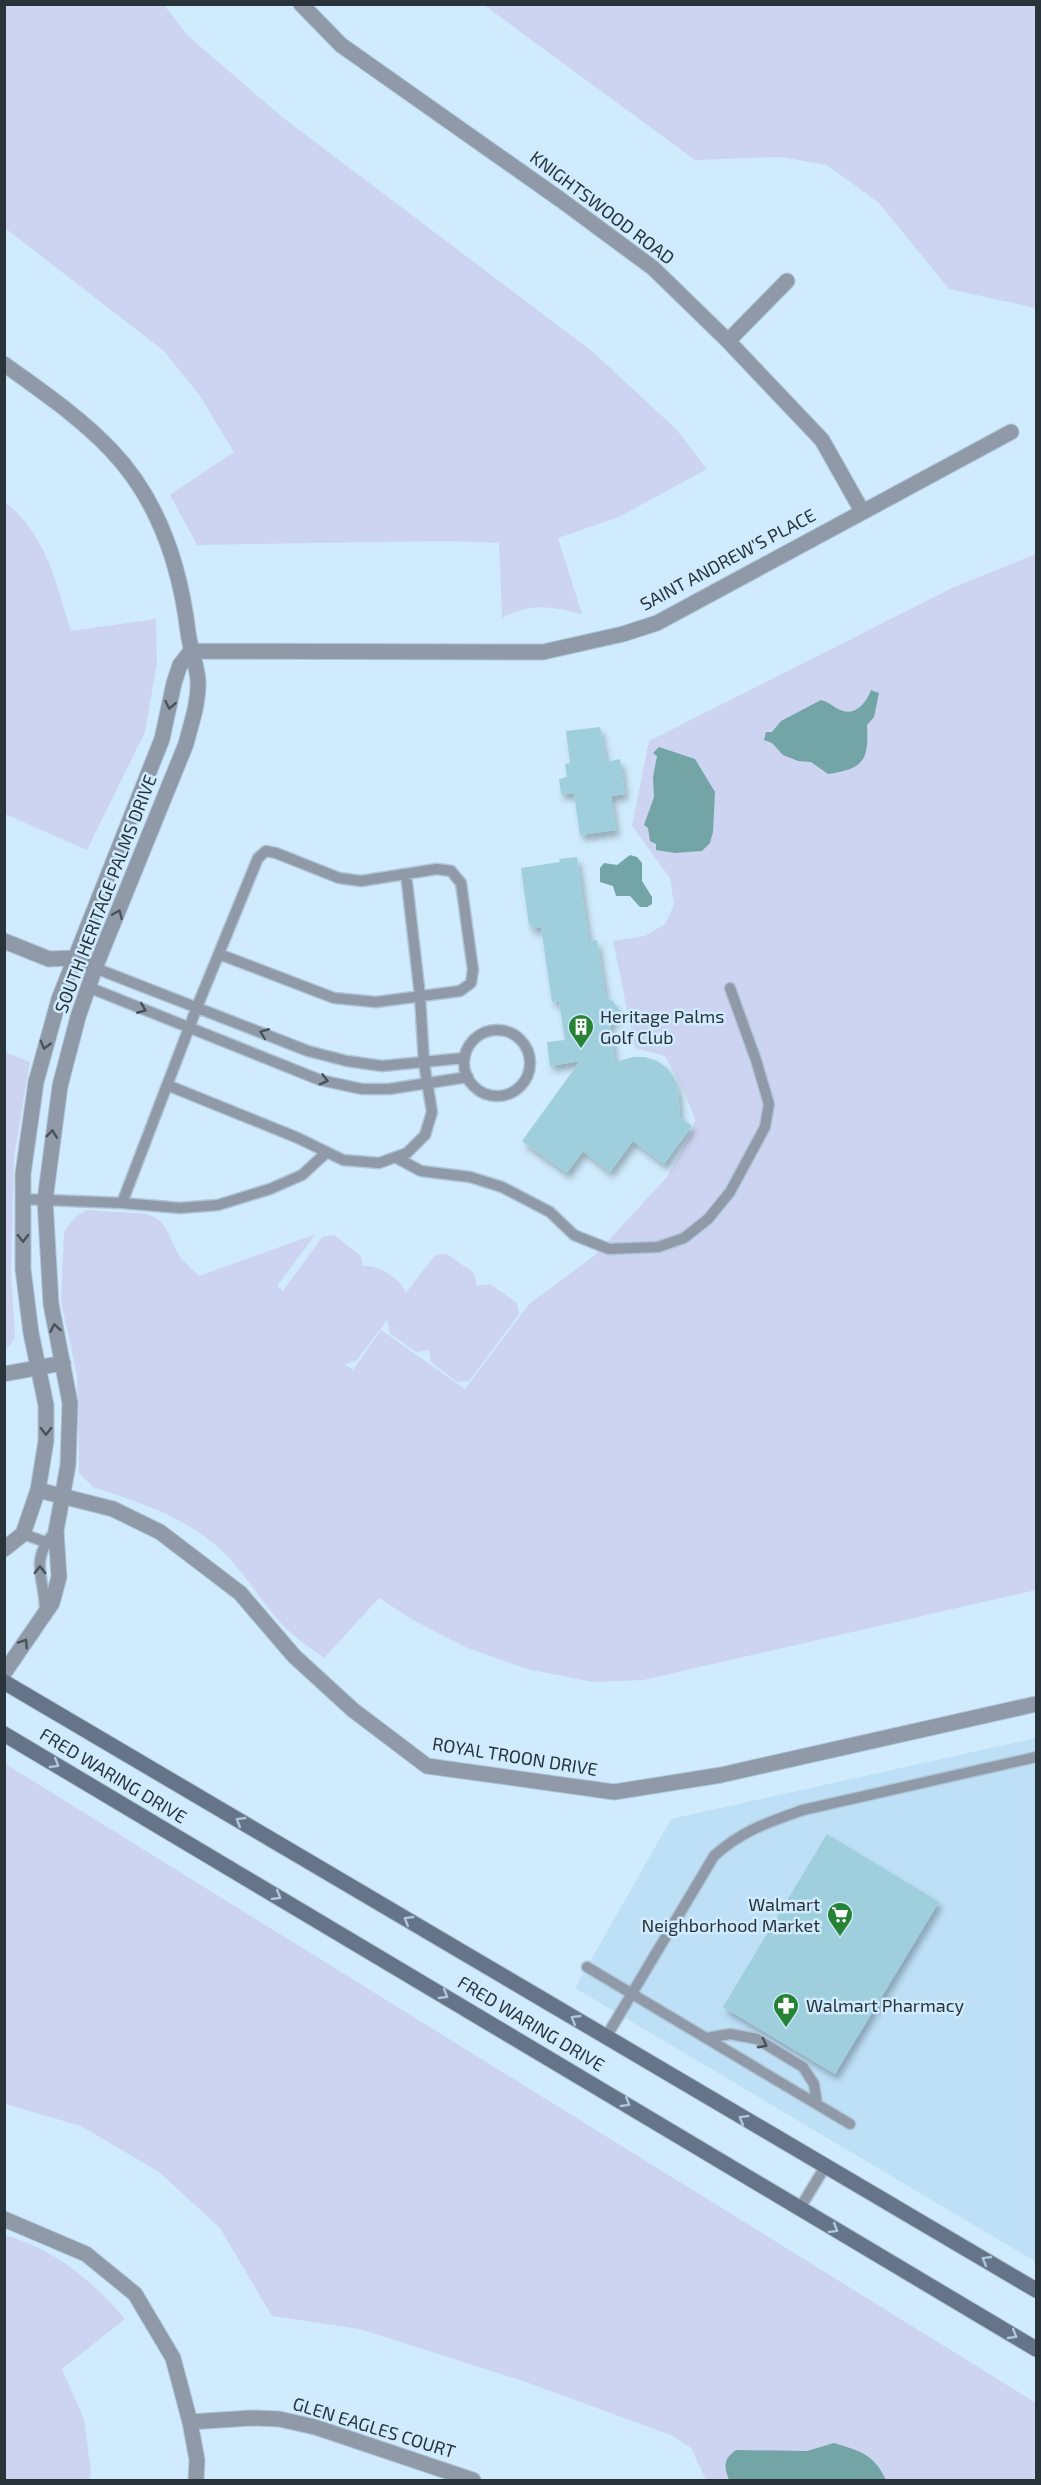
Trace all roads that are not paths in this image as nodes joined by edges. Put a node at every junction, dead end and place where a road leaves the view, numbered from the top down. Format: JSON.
{"nodes":[{"id":1,"x":301,"y":4,"type":"edge"},
{"id":2,"x":787,"y":281,"type":"dead end"},
{"id":3,"x":728,"y":341,"type":"junction"},
{"id":4,"x":4,"y":364,"type":"edge"},
{"id":5,"x":1011,"y":432,"type":"dead end"},
{"id":6,"x":862,"y":511,"type":"junction"},
{"id":7,"x":190,"y":651,"type":"junction"},
{"id":8,"x":406,"y":874,"type":"junction"},
{"id":9,"x":4,"y":941,"type":"edge"},
{"id":10,"x":219,"y":954,"type":"junction"},
{"id":11,"x":74,"y":958,"type":"junction"},
{"id":12,"x":49,"y":959,"type":"junction"},
{"id":13,"x":95,"y":968,"type":"junction"},
{"id":14,"x":69,"y":973,"type":"junction"},
{"id":15,"x":88,"y":987,"type":"junction"},
{"id":16,"x":730,"y":988,"type":"dead end"},
{"id":17,"x":420,"y":996,"type":"junction"},
{"id":18,"x":197,"y":1007,"type":"junction"},
{"id":19,"x":189,"y":1027,"type":"junction"},
{"id":20,"x":464,"y":1058,"type":"junction"},
{"id":21,"x":424,"y":1063,"type":"junction"},
{"id":22,"x":468,"y":1077,"type":"junction"},
{"id":23,"x":427,"y":1083,"type":"junction"},
{"id":24,"x":167,"y":1085,"type":"junction"},
{"id":25,"x":327,"y":1152,"type":"junction"},
{"id":26,"x":395,"y":1157,"type":"junction"},
{"id":27,"x":22,"y":1199,"type":"junction"},
{"id":28,"x":45,"y":1200,"type":"junction"},
{"id":29,"x":122,"y":1203,"type":"junction"},
{"id":30,"x":63,"y":1363,"type":"junction"},
{"id":31,"x":39,"y":1367,"type":"junction"},
{"id":32,"x":4,"y":1374,"type":"edge"},
{"id":33,"x":38,"y":1490,"type":"junction"},
{"id":34,"x":63,"y":1496,"type":"junction"},
{"id":35,"x":23,"y":1534,"type":"junction"},
{"id":36,"x":53,"y":1540,"type":"junction"},
{"id":37,"x":4,"y":1549,"type":"edge"},
{"id":38,"x":4,"y":1673,"type":"edge"},
{"id":39,"x":4,"y":1682,"type":"edge"},
{"id":40,"x":1036,"y":1704,"type":"edge"},
{"id":41,"x":4,"y":1734,"type":"edge"},
{"id":42,"x":1036,"y":1757,"type":"edge"},
{"id":43,"x":587,"y":1967,"type":"dead end"},
{"id":44,"x":632,"y":1993,"type":"junction"},
{"id":45,"x":606,"y":2037,"type":"junction"},
{"id":46,"x":706,"y":2038,"type":"junction"},
{"id":47,"x":817,"y":2104,"type":"junction"},
{"id":48,"x":850,"y":2124,"type":"dead end"},
{"id":49,"x":825,"y":2167,"type":"junction"},
{"id":50,"x":800,"y":2208,"type":"junction"},
{"id":51,"x":4,"y":2219,"type":"edge"},
{"id":52,"x":1036,"y":2290,"type":"edge"},
{"id":53,"x":1036,"y":2349,"type":"edge"},
{"id":54,"x":190,"y":2422,"type":"junction"},
{"id":55,"x":196,"y":2481,"type":"edge"},
{"id":56,"x":474,"y":2481,"type":"edge"}],
"edges":[{"from":1,"to":3,"type":"street","name":"KNIGHTSWOOD ROAD"},
{"from":2,"to":3,"type":"street"},
{"from":3,"to":6,"type":"street","name":"KNIGHTSWOOD ROAD"},
{"from":4,"to":7,"type":"street","name":"SOUTH HERITAGE PALMS DRIVE"},
{"from":5,"to":6,"type":"street","name":"SAINT ANDREW'S PLACE"},
{"from":6,"to":7,"type":"street","name":"SAINT ANDREW'S PLACE"},
{"from":7,"to":11,"type":"street","name":"SOUTH HERITAGE PALMS DRIVE","one_way":true},
{"from":13,"to":7,"type":"street","name":"SOUTH HERITAGE PALMS DRIVE","one_way":true},
{"from":8,"to":10,"type":"lane"},
{"from":8,"to":17,"type":"lane"},
{"from":8,"to":17,"type":"lane"},
{"from":9,"to":12,"type":"street"},
{"from":10,"to":17,"type":"lane"},
{"from":10,"to":18,"type":"lane"},
{"from":11,"to":12,"type":"street"},
{"from":11,"to":13,"type":"street"},
{"from":11,"to":14,"type":"street","name":"SOUTH HERITAGE PALMS DRIVE"},
{"from":12,"to":14,"type":"street"},
{"from":13,"to":15,"type":"street","name":"SOUTH HERITAGE PALMS DRIVE"},
{"from":13,"to":18,"type":"lane"},
{"from":14,"to":15,"type":"street"},
{"from":14,"to":27,"type":"street","name":"SOUTH HERITAGE PALMS DRIVE","one_way":true},
{"from":15,"to":19,"type":"lane","one_way":true},
{"from":28,"to":15,"type":"street","name":"SOUTH HERITAGE PALMS DRIVE","one_way":true},
{"from":16,"to":26,"type":"lane"},
{"from":17,"to":21,"type":"lane"},
{"from":18,"to":19,"type":"lane"},
{"from":21,"to":18,"type":"lane","one_way":true},
{"from":19,"to":23,"type":"lane","one_way":true},
{"from":19,"to":24,"type":"lane"},
{"from":20,"to":21,"type":"lane"},
{"from":20,"to":22,"type":"lane"},
{"from":20,"to":22,"type":"lane"},
{"from":21,"to":23,"type":"lane"},
{"from":22,"to":23,"type":"lane"},
{"from":23,"to":26,"type":"lane"},
{"from":24,"to":25,"type":"lane"},
{"from":24,"to":29,"type":"lane"},
{"from":25,"to":26,"type":"lane"},
{"from":25,"to":29,"type":"lane"},
{"from":27,"to":28,"type":"lane"},
{"from":27,"to":31,"type":"street","name":"SOUTH HERITAGE PALMS DRIVE","one_way":true},
{"from":28,"to":29,"type":"lane"},
{"from":30,"to":28,"type":"street","name":"SOUTH HERITAGE PALMS DRIVE","one_way":true},
{"from":30,"to":31,"type":"street"},
{"from":30,"to":34,"type":"street","name":"SOUTH HERITAGE PALMS DRIVE"},
{"from":31,"to":32,"type":"street"},
{"from":31,"to":33,"type":"street","name":"SOUTH HERITAGE PALMS DRIVE","one_way":true},
{"from":33,"to":34,"type":"street","name":"ROYAL TROON DRIVE"},
{"from":33,"to":35,"type":"street","name":"SOUTH HERITAGE PALMS DRIVE"},
{"from":34,"to":36,"type":"street","name":"SOUTH HERITAGE PALMS DRIVE"},
{"from":34,"to":40,"type":"street","name":"ROYAL TROON DRIVE"},
{"from":35,"to":36,"type":"lane"},
{"from":35,"to":37,"type":"street"},
{"from":38,"to":36,"type":"street","name":"SOUTH HERITAGE PALMS DRIVE","one_way":true},
{"from":45,"to":39,"type":"main road","name":"FRED WARING DRIVE","one_way":true},
{"from":41,"to":50,"type":"main road","name":"FRED WARING DRIVE","one_way":true},
{"from":42,"to":44,"type":"lane"},
{"from":43,"to":44,"type":"lane"},
{"from":44,"to":45,"type":"lane"},
{"from":44,"to":46,"type":"lane"},
{"from":49,"to":45,"type":"main road","name":"FRED WARING DRIVE","one_way":true},
{"from":46,"to":47,"type":"lane"},
{"from":46,"to":47,"type":"lane","one_way":true},
{"from":47,"to":48,"type":"lane"},
{"from":49,"to":50,"type":"lane"},
{"from":52,"to":49,"type":"main road","name":"FRED WARING DRIVE","one_way":true},
{"from":50,"to":53,"type":"main road","name":"FRED WARING DRIVE","one_way":true},
{"from":51,"to":54,"type":"street"},
{"from":54,"to":55,"type":"street"},
{"from":54,"to":56,"type":"street","name":"GLEN EAGLES COURT"}]}
